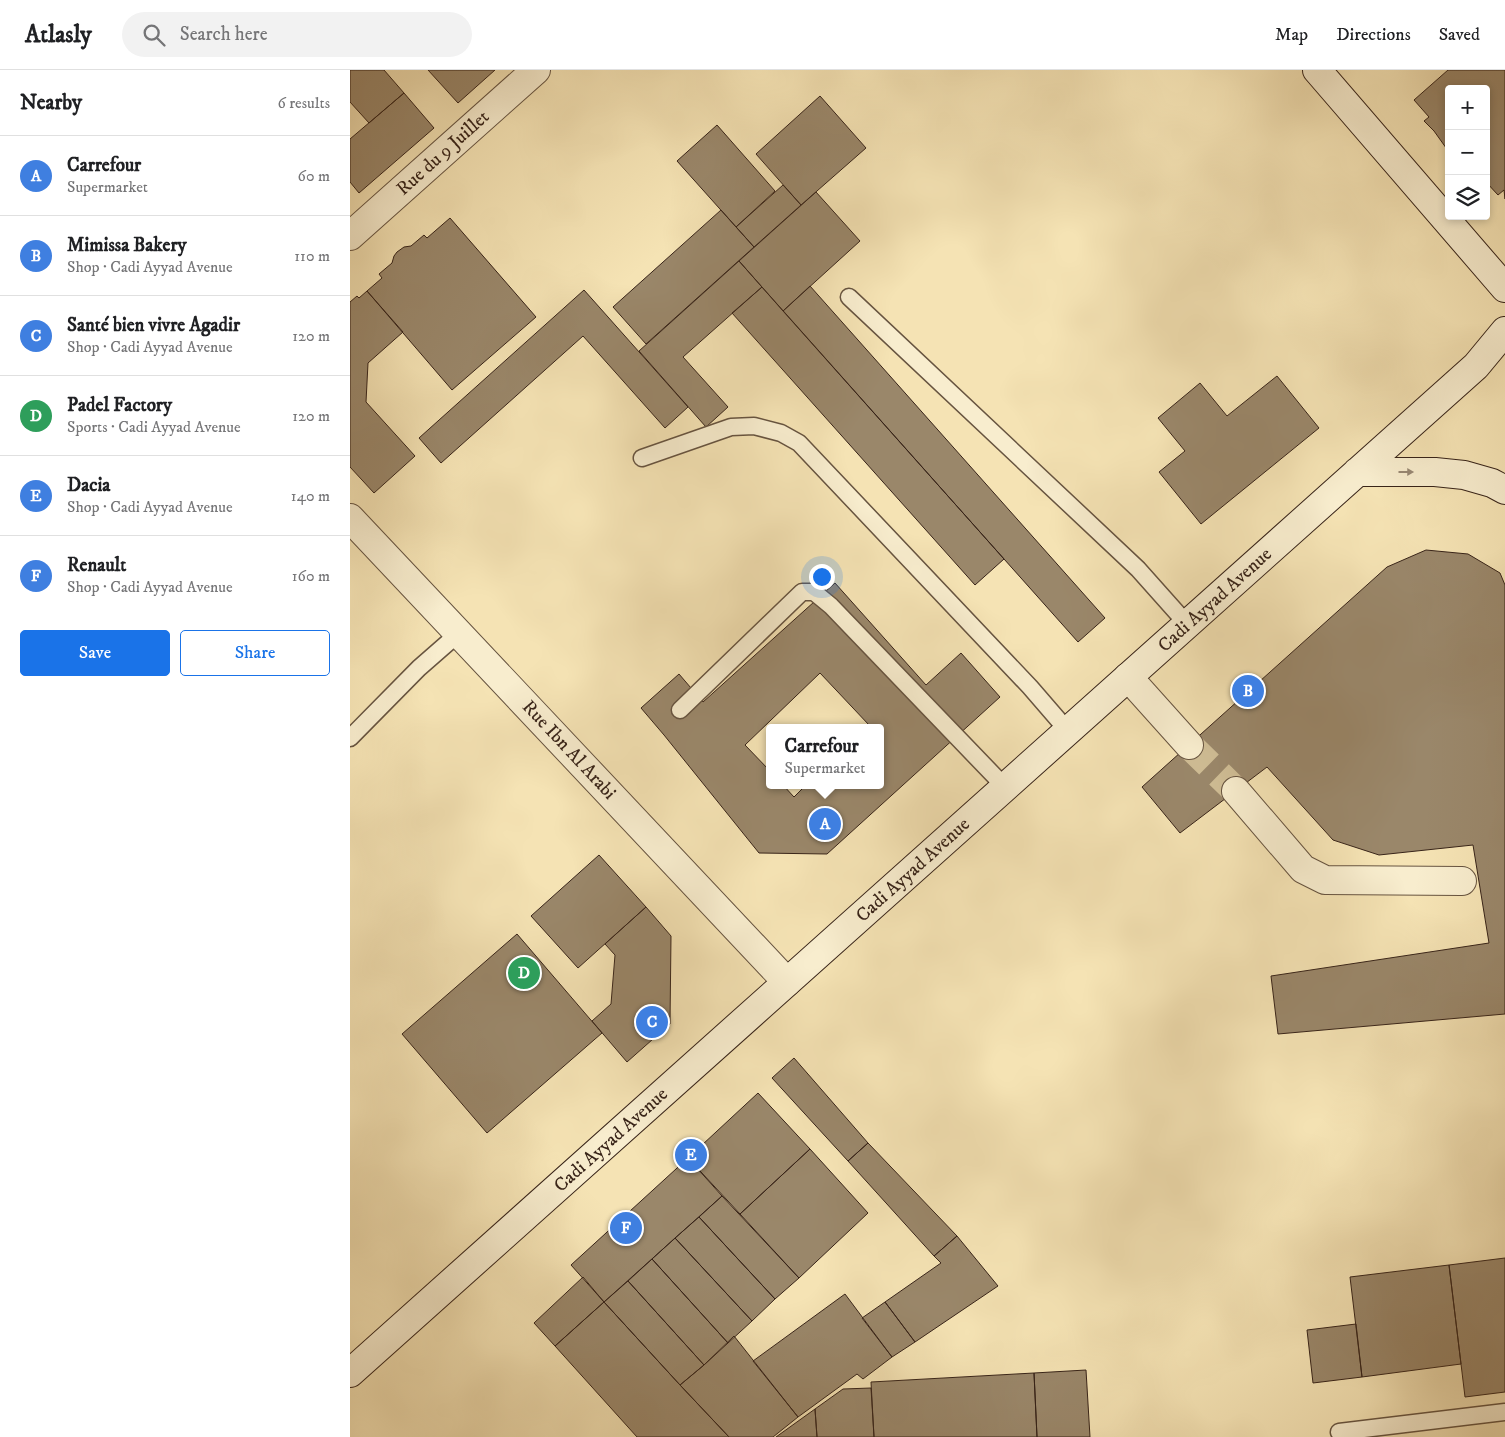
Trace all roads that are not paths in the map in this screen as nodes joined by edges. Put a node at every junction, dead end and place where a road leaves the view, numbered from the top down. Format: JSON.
{"nodes":[{"id":1,"x":536,"y":70,"type":"edge"},
{"id":2,"x":1317,"y":70,"type":"edge"},
{"id":3,"x":350,"y":236,"type":"edge"},
{"id":4,"x":1505,"y":288,"type":"edge"},
{"id":5,"x":849,"y":297,"type":"dead end"},
{"id":6,"x":1505,"y":331,"type":"edge"},
{"id":7,"x":1505,"y":350,"type":"edge"},
{"id":8,"x":1476,"y":366,"type":"junction"},
{"id":9,"x":642,"y":458,"type":"dead end"},
{"id":10,"x":1357,"y":472,"type":"junction"},
{"id":11,"x":1505,"y":490,"type":"edge"},
{"id":12,"x":350,"y":518,"type":"edge"},
{"id":13,"x":1187,"y":624,"type":"junction"},
{"id":14,"x":458,"y":633,"type":"junction"},
{"id":15,"x":1128,"y":677,"type":"junction"},
{"id":16,"x":680,"y":710,"type":"dead end"},
{"id":17,"x":1068,"y":731,"type":"junction"},
{"id":18,"x":350,"y":738,"type":"edge"},
{"id":19,"x":1189,"y":744,"type":"tunnel mouth"},
{"id":20,"x":1005,"y":787,"type":"junction"},
{"id":21,"x":1236,"y":791,"type":"tunnel mouth"},
{"id":22,"x":1462,"y":881,"type":"dead end"},
{"id":23,"x":787,"y":982,"type":"junction"},
{"id":24,"x":350,"y":1373,"type":"edge"},
{"id":25,"x":1505,"y":1412,"type":"edge"},
{"id":26,"x":1338,"y":1432,"type":"dead end"}],
"edges":[{"from":1,"to":3,"type":"main road","name":"Rue du 9 Juillet"},
{"from":2,"to":4,"type":"main road"},
{"from":5,"to":13,"type":"lane"},
{"from":6,"to":8,"type":"main road"},
{"from":7,"to":8,"type":"main road"},
{"from":8,"to":10,"type":"main road","name":"Cadi Ayyad Avenue"},
{"from":9,"to":17,"type":"lane"},
{"from":10,"to":11,"type":"main road","one_way":true},
{"from":10,"to":13,"type":"main road","name":"Cadi Ayyad Avenue"},
{"from":12,"to":14,"type":"main road","name":"Rue Ibn Al Arabi"},
{"from":13,"to":15,"type":"main road","name":"Cadi Ayyad Avenue"},
{"from":14,"to":18,"type":"lane"},
{"from":14,"to":23,"type":"main road","name":"Rue Ibn Al Arabi"},
{"from":15,"to":17,"type":"main road","name":"Cadi Ayyad Avenue"},
{"from":15,"to":19,"type":"main road"},
{"from":16,"to":20,"type":"lane"},
{"from":17,"to":20,"type":"main road","name":"Cadi Ayyad Avenue"},
{"from":20,"to":23,"type":"main road","name":"Cadi Ayyad Avenue"},
{"from":21,"to":22,"type":"main road"},
{"from":23,"to":24,"type":"main road","name":"Cadi Ayyad Avenue"},
{"from":25,"to":26,"type":"lane"}]}
